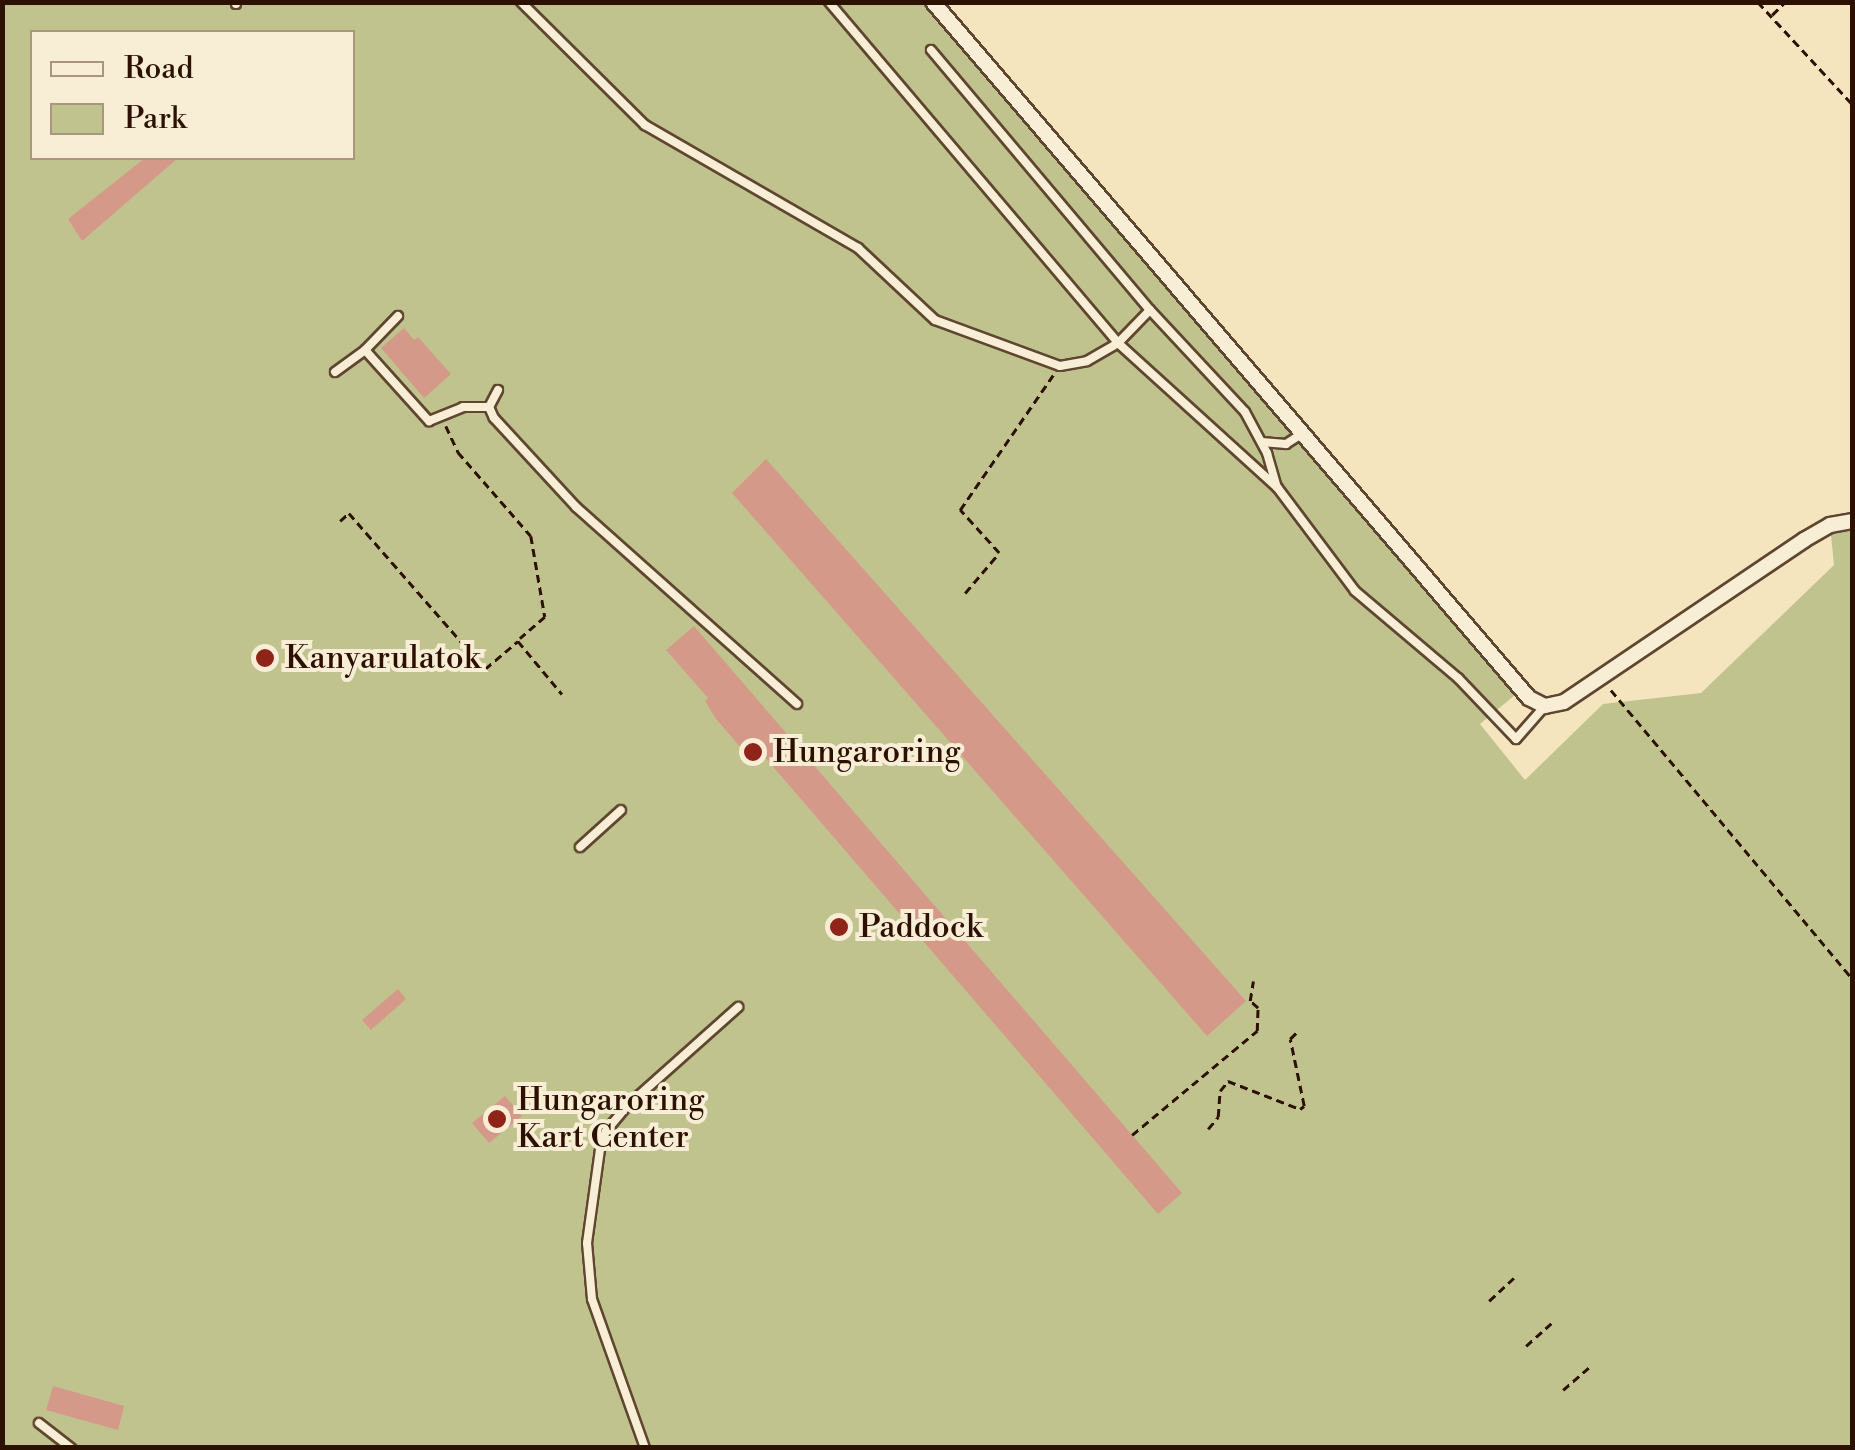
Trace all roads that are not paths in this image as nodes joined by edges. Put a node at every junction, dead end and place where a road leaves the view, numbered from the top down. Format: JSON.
{"nodes":[{"id":1,"x":521,"y":2,"type":"edge"},
{"id":2,"x":829,"y":2,"type":"edge"},
{"id":3,"x":932,"y":2,"type":"edge"},
{"id":4,"x":931,"y":50,"type":"dead end"},
{"id":5,"x":1150,"y":310,"type":"junction"},
{"id":6,"x":398,"y":316,"type":"dead end"},
{"id":7,"x":1118,"y":343,"type":"junction"},
{"id":8,"x":365,"y":350,"type":"junction"},
{"id":9,"x":336,"y":372,"type":"dead end"},
{"id":10,"x":498,"y":390,"type":"dead end"},
{"id":11,"x":489,"y":407,"type":"junction"},
{"id":12,"x":1302,"y":433,"type":"junction"},
{"id":13,"x":1262,"y":442,"type":"junction"},
{"id":14,"x":1278,"y":487,"type":"junction"},
{"id":15,"x":1852,"y":521,"type":"edge"},
{"id":16,"x":797,"y":704,"type":"dead end"},
{"id":17,"x":1545,"y":706,"type":"junction"},
{"id":18,"x":621,"y":810,"type":"dead end"},
{"id":19,"x":580,"y":847,"type":"dead end"},
{"id":20,"x":738,"y":1007,"type":"dead end"},
{"id":21,"x":39,"y":1423,"type":"dead end"},
{"id":22,"x":71,"y":1448,"type":"edge"},
{"id":23,"x":644,"y":1448,"type":"edge"}],
"edges":[{"from":1,"to":7,"type":"lane"},
{"from":2,"to":7,"type":"lane"},
{"from":3,"to":12,"type":"street"},
{"from":4,"to":5,"type":"lane"},
{"from":5,"to":7,"type":"lane"},
{"from":5,"to":13,"type":"lane"},
{"from":6,"to":8,"type":"lane"},
{"from":7,"to":14,"type":"lane"},
{"from":8,"to":9,"type":"lane"},
{"from":8,"to":11,"type":"lane"},
{"from":10,"to":11,"type":"lane"},
{"from":11,"to":16,"type":"lane"},
{"from":12,"to":13,"type":"lane"},
{"from":12,"to":17,"type":"street"},
{"from":13,"to":14,"type":"lane"},
{"from":14,"to":17,"type":"lane"},
{"from":15,"to":17,"type":"street"},
{"from":18,"to":19,"type":"lane"},
{"from":20,"to":23,"type":"lane"},
{"from":21,"to":22,"type":"lane"}]}
